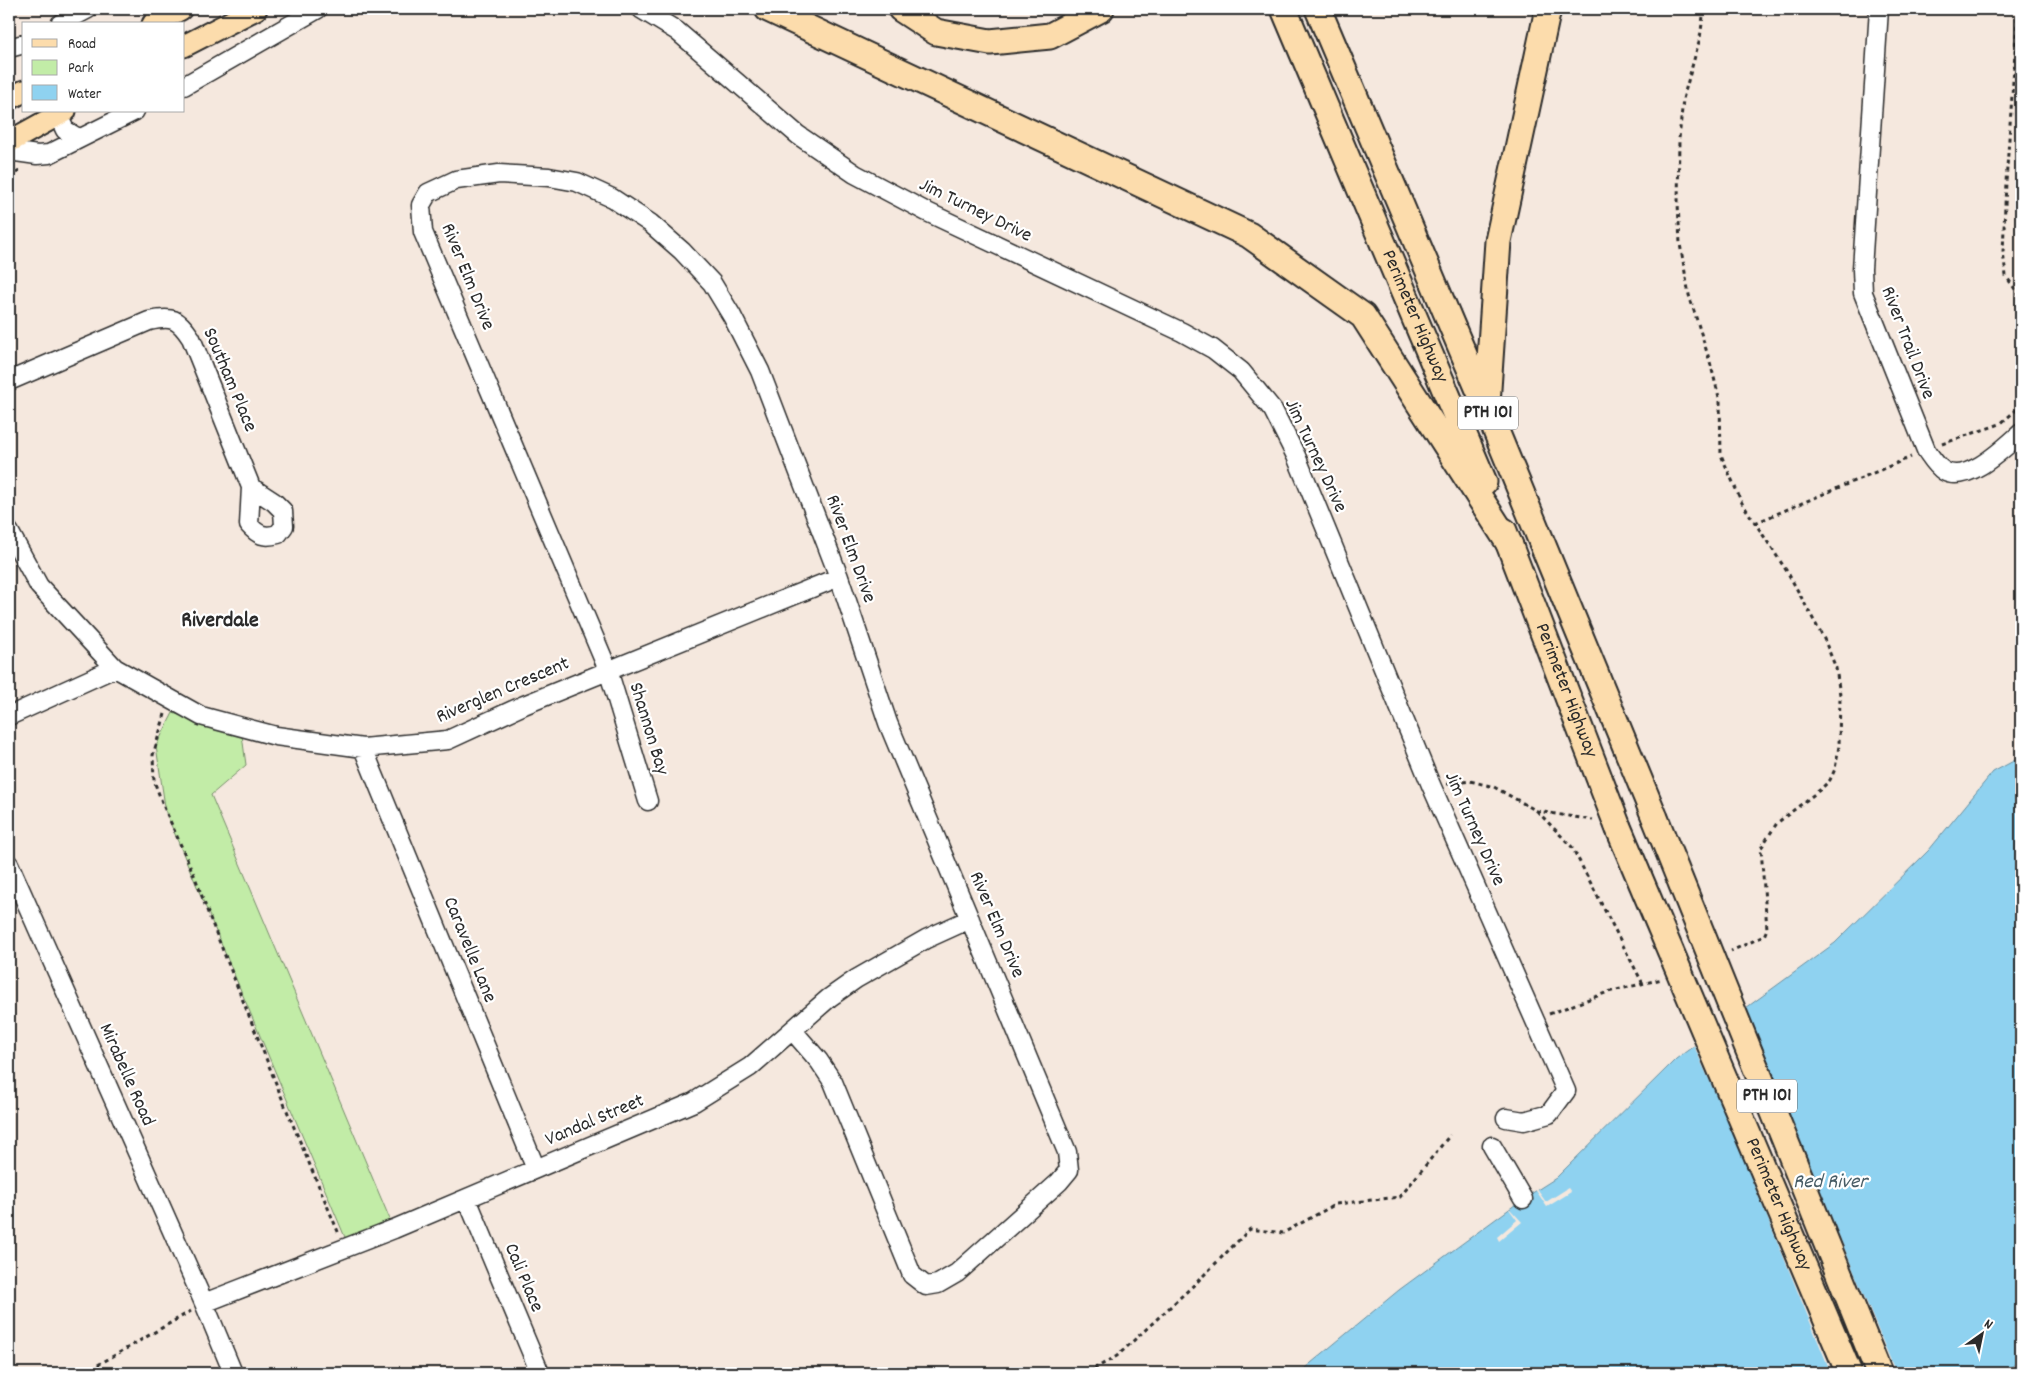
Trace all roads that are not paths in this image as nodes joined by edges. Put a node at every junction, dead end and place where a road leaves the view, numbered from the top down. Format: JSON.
{"nodes":[{"id":1,"x":88,"y":9,"type":"edge"},
{"id":2,"x":182,"y":9,"type":"edge"},
{"id":3,"x":256,"y":9,"type":"edge"},
{"id":4,"x":318,"y":9,"type":"edge"},
{"id":5,"x":642,"y":9,"type":"edge"},
{"id":6,"x":768,"y":9,"type":"edge"},
{"id":7,"x":901,"y":9,"type":"edge"},
{"id":8,"x":1101,"y":9,"type":"edge"},
{"id":9,"x":1284,"y":9,"type":"edge"},
{"id":10,"x":1318,"y":9,"type":"edge"},
{"id":11,"x":1548,"y":9,"type":"edge"},
{"id":12,"x":1879,"y":9,"type":"edge"},
{"id":13,"x":64,"y":22,"type":"edge"},
{"id":14,"x":157,"y":22,"type":"edge"},
{"id":15,"x":22,"y":45,"type":"edge"},
{"id":16,"x":185,"y":45,"type":"edge"},
{"id":17,"x":9,"y":48,"type":"edge"},
{"id":18,"x":185,"y":85,"type":"edge"},
{"id":19,"x":22,"y":92,"type":"edge"},
{"id":20,"x":9,"y":99,"type":"edge"},
{"id":21,"x":133,"y":112,"type":"edge"},
{"id":22,"x":61,"y":113,"type":"edge"},
{"id":23,"x":78,"y":138,"type":"junction"},
{"id":24,"x":9,"y":142,"type":"edge"},
{"id":25,"x":9,"y":151,"type":"edge"},
{"id":26,"x":9,"y":381,"type":"edge"},
{"id":27,"x":1487,"y":409,"type":"junction"},
{"id":28,"x":2021,"y":433,"type":"edge"},
{"id":29,"x":251,"y":487,"type":"dead end"},
{"id":30,"x":9,"y":531,"type":"edge"},
{"id":31,"x":1510,"y":545,"type":"junction"},
{"id":32,"x":839,"y":577,"type":"junction"},
{"id":33,"x":115,"y":668,"type":"junction"},
{"id":34,"x":608,"y":670,"type":"junction"},
{"id":35,"x":9,"y":716,"type":"edge"},
{"id":36,"x":363,"y":748,"type":"junction"},
{"id":37,"x":648,"y":801,"type":"dead end"},
{"id":38,"x":9,"y":864,"type":"edge"},
{"id":39,"x":970,"y":920,"type":"junction"},
{"id":40,"x":793,"y":1031,"type":"junction"},
{"id":41,"x":1506,"y":1118,"type":"dead end"},
{"id":42,"x":1492,"y":1146,"type":"dead end"},
{"id":43,"x":536,"y":1169,"type":"junction"},
{"id":44,"x":468,"y":1199,"type":"junction"},
{"id":45,"x":1523,"y":1199,"type":"dead end"},
{"id":46,"x":204,"y":1303,"type":"junction"},
{"id":47,"x":233,"y":1373,"type":"edge"},
{"id":48,"x":540,"y":1373,"type":"edge"},
{"id":49,"x":1849,"y":1373,"type":"edge"},
{"id":50,"x":1879,"y":1373,"type":"edge"}],
"edges":[{"from":1,"to":13,"type":"street"},
{"from":2,"to":14,"type":"main road"},
{"from":3,"to":16,"type":"main road"},
{"from":4,"to":18,"type":"street"},
{"from":5,"to":41,"type":"street","name":"Jim Turney Drive"},
{"from":6,"to":31,"type":"highway"},
{"from":7,"to":8,"type":"highway"},
{"from":9,"to":31,"type":"highway","name":"Perimeter Highway","number":"PTH 101"},
{"from":10,"to":27,"type":"highway","name":"Perimeter Highway","number":"PTH 101"},
{"from":11,"to":27,"type":"highway"},
{"from":12,"to":28,"type":"street","name":"River Trail Drive"},
{"from":15,"to":17,"type":"street"},
{"from":19,"to":20,"type":"main road"},
{"from":21,"to":23,"type":"street"},
{"from":22,"to":23,"type":"street"},
{"from":22,"to":24,"type":"main road"},
{"from":23,"to":25,"type":"street"},
{"from":26,"to":29,"type":"street","name":"Southam Place"},
{"from":27,"to":50,"type":"highway","name":"Perimeter Highway","number":"PTH 101","bridge":true},
{"from":30,"to":33,"type":"street","name":"Riverglen Crescent"},
{"from":31,"to":49,"type":"highway","name":"Perimeter Highway","number":"PTH 101","bridge":true},
{"from":32,"to":34,"type":"street","name":"Riverglen Crescent"},
{"from":32,"to":34,"type":"street","name":"River Elm Drive"},
{"from":32,"to":39,"type":"street","name":"River Elm Drive"},
{"from":33,"to":35,"type":"street"},
{"from":33,"to":36,"type":"street","name":"Riverglen Crescent"},
{"from":34,"to":36,"type":"street","name":"Riverglen Crescent"},
{"from":34,"to":37,"type":"street","name":"Shannon Bay"},
{"from":36,"to":43,"type":"street","name":"Caravelle Lane"},
{"from":38,"to":46,"type":"street","name":"Mirabelle Road"},
{"from":39,"to":40,"type":"street","name":"Vandal Street"},
{"from":39,"to":40,"type":"street","name":"River Elm Drive"},
{"from":40,"to":43,"type":"street","name":"Vandal Street"},
{"from":42,"to":45,"type":"street"},
{"from":43,"to":44,"type":"street","name":"Vandal Street"},
{"from":44,"to":46,"type":"street","name":"Vandal Street"},
{"from":44,"to":48,"type":"street","name":"Cali Place"},
{"from":46,"to":47,"type":"street","name":"Mirabelle Road"}]}
